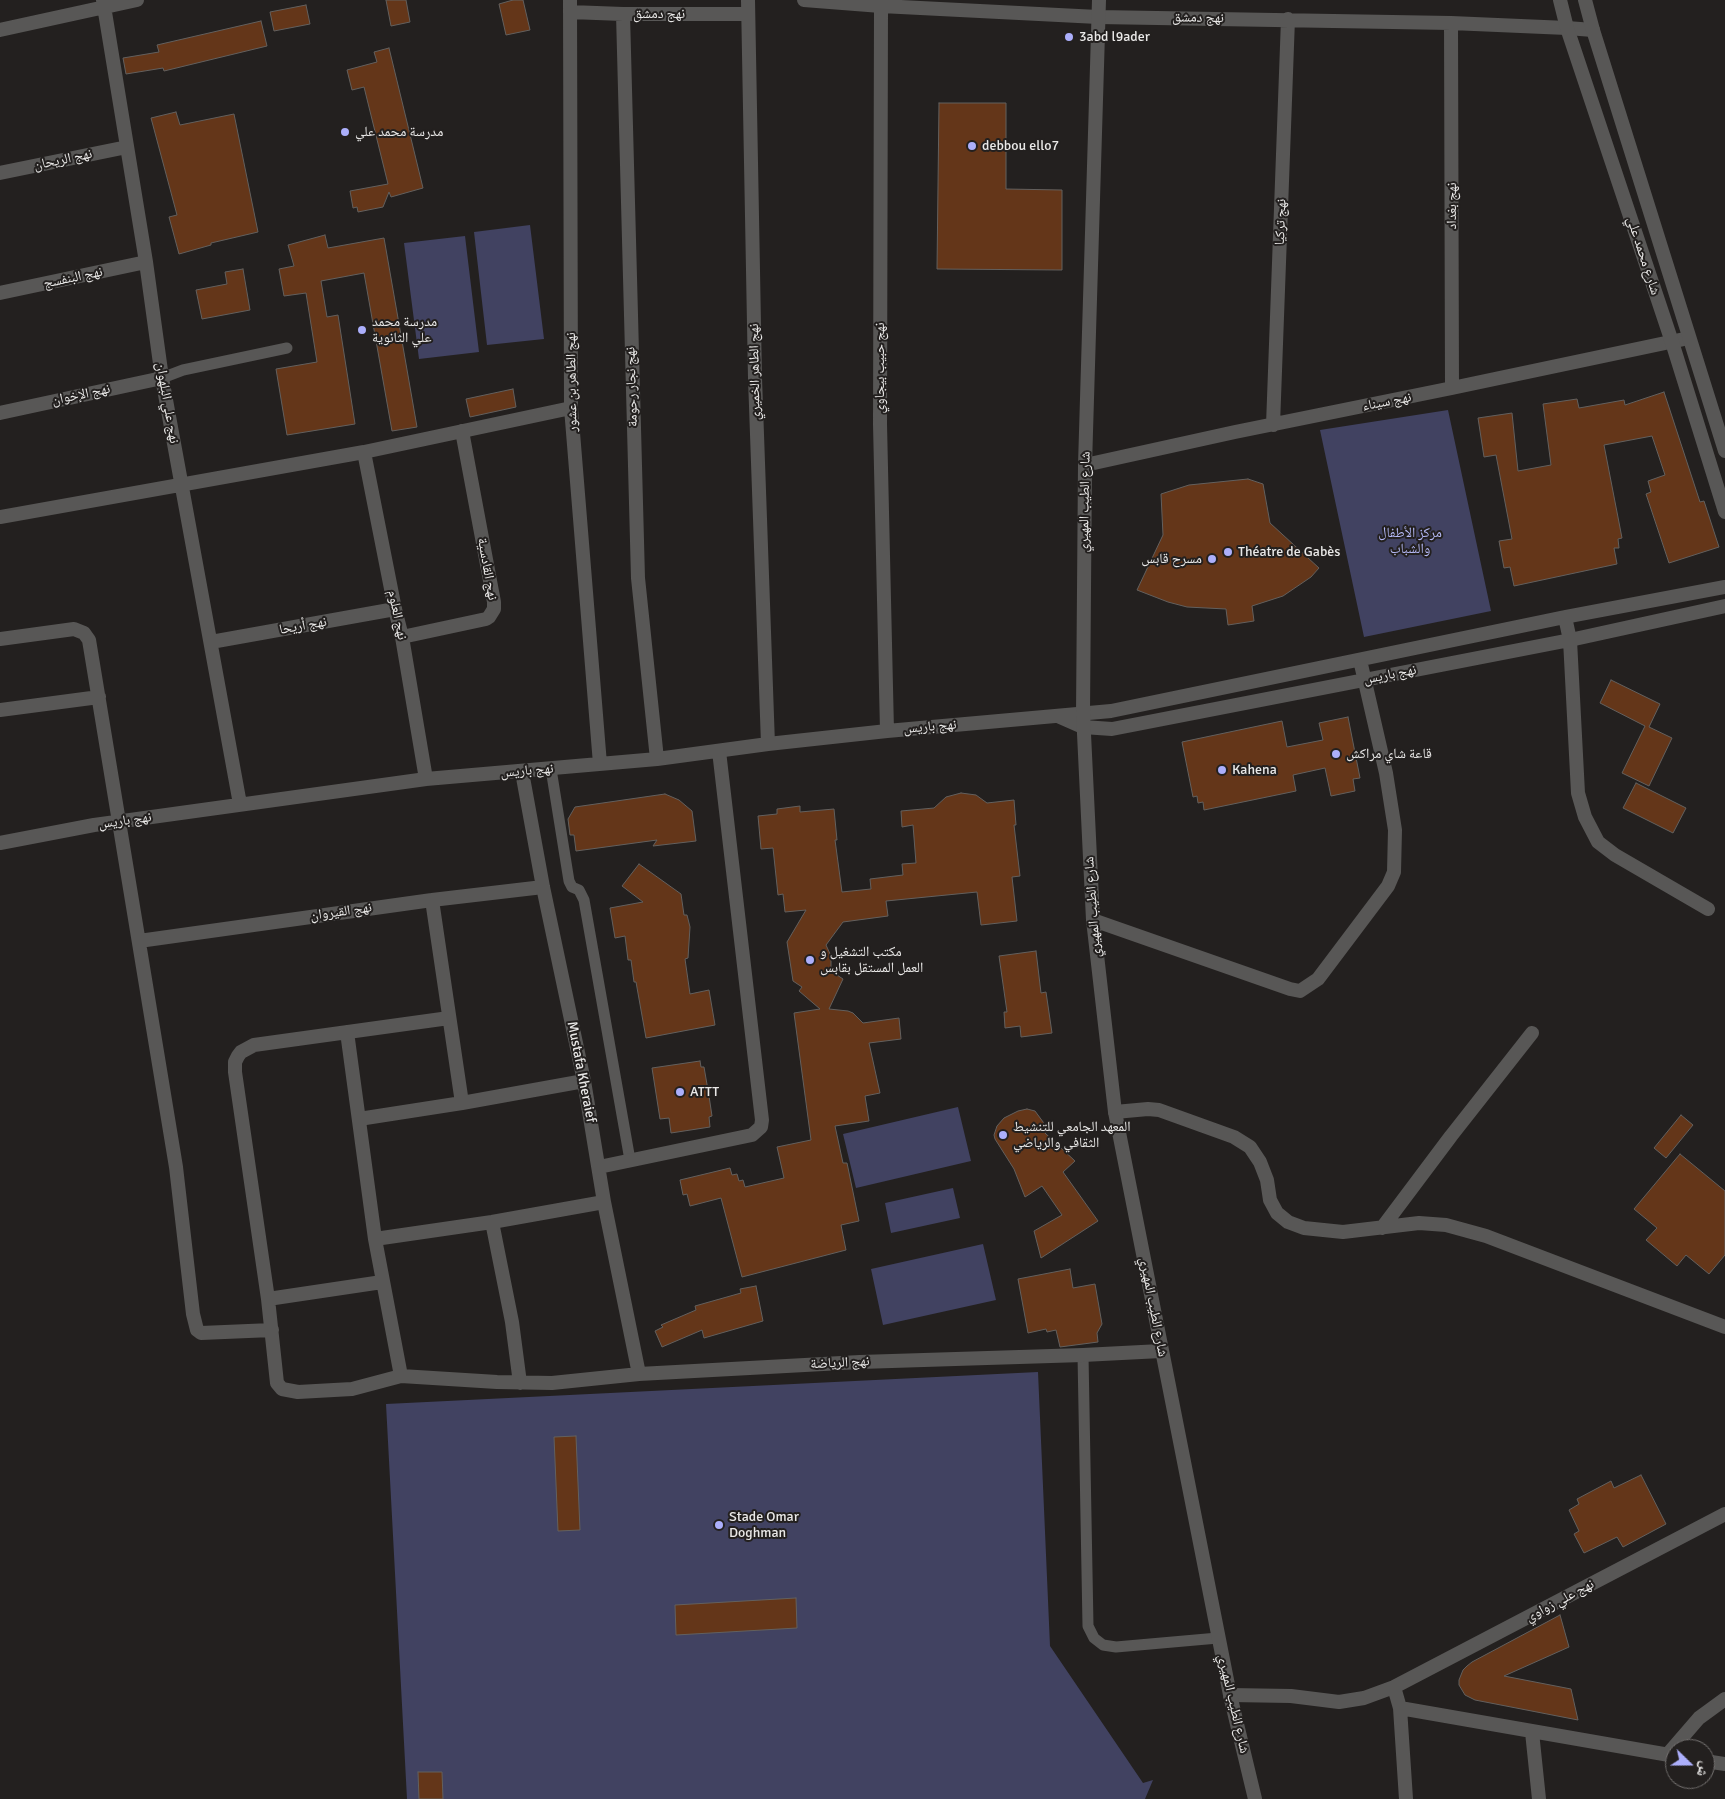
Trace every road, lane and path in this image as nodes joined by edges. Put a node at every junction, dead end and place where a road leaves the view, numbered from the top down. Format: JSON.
{"nodes":[{"id":1,"x":137,"y":0,"type":"edge"},
{"id":2,"x":804,"y":0,"type":"edge"},
{"id":3,"x":1099,"y":0,"type":"edge"},
{"id":4,"x":1560,"y":0,"type":"edge"},
{"id":5,"x":1585,"y":0,"type":"edge"},
{"id":6,"x":103,"y":4,"type":"edge"},
{"id":7,"x":570,"y":6,"type":"edge"},
{"id":8,"x":881,"y":6,"type":"junction"},
{"id":9,"x":748,"y":7,"type":"edge"},
{"id":10,"x":623,"y":14,"type":"junction"},
{"id":11,"x":1098,"y":17,"type":"junction"},
{"id":12,"x":1288,"y":20,"type":"junction"},
{"id":13,"x":1451,"y":23,"type":"junction"},
{"id":14,"x":1567,"y":28,"type":"junction"},
{"id":15,"x":0,"y":30,"type":"edge"},
{"id":16,"x":1593,"y":30,"type":"junction"},
{"id":17,"x":127,"y":146,"type":"junction"},
{"id":18,"x":0,"y":173,"type":"edge"},
{"id":19,"x":146,"y":262,"type":"junction"},
{"id":20,"x":0,"y":293,"type":"edge"},
{"id":21,"x":1689,"y":338,"type":"junction"},
{"id":22,"x":1672,"y":342,"type":"junction"},
{"id":23,"x":287,"y":348,"type":"dead end"},
{"id":24,"x":162,"y":378,"type":"junction"},
{"id":25,"x":1452,"y":388,"type":"junction"},
{"id":26,"x":571,"y":408,"type":"junction"},
{"id":27,"x":0,"y":413,"type":"edge"},
{"id":28,"x":1273,"y":425,"type":"junction"},
{"id":29,"x":462,"y":432,"type":"junction"},
{"id":30,"x":1725,"y":451,"type":"edge"},
{"id":31,"x":364,"y":452,"type":"junction"},
{"id":32,"x":1086,"y":465,"type":"junction"},
{"id":33,"x":183,"y":485,"type":"junction"},
{"id":34,"x":1725,"y":512,"type":"edge"},
{"id":35,"x":0,"y":517,"type":"edge"},
{"id":36,"x":1725,"y":587,"type":"edge"},
{"id":37,"x":1725,"y":606,"type":"edge"},
{"id":38,"x":395,"y":609,"type":"junction"},
{"id":39,"x":1565,"y":617,"type":"junction"},
{"id":40,"x":402,"y":637,"type":"junction"},
{"id":41,"x":0,"y":639,"type":"edge"},
{"id":42,"x":1570,"y":640,"type":"junction"},
{"id":43,"x":210,"y":642,"type":"junction"},
{"id":44,"x":1360,"y":660,"type":"junction"},
{"id":45,"x":1365,"y":680,"type":"junction"},
{"id":46,"x":98,"y":697,"type":"junction"},
{"id":47,"x":0,"y":710,"type":"edge"},
{"id":48,"x":1083,"y":720,"type":"junction"},
{"id":49,"x":887,"y":731,"type":"junction"},
{"id":50,"x":768,"y":744,"type":"junction"},
{"id":51,"x":719,"y":751,"type":"junction"},
{"id":52,"x":657,"y":759,"type":"junction"},
{"id":53,"x":600,"y":764,"type":"junction"},
{"id":54,"x":551,"y":768,"type":"junction"},
{"id":55,"x":522,"y":772,"type":"junction"},
{"id":56,"x":426,"y":779,"type":"junction"},
{"id":57,"x":240,"y":804,"type":"junction"},
{"id":58,"x":119,"y":822,"type":"junction"},
{"id":59,"x":0,"y":843,"type":"edge"},
{"id":60,"x":543,"y":887,"type":"junction"},
{"id":61,"x":432,"y":900,"type":"junction"},
{"id":62,"x":1708,"y":909,"type":"dead end"},
{"id":63,"x":1093,"y":920,"type":"junction"},
{"id":64,"x":139,"y":941,"type":"junction"},
{"id":65,"x":449,"y":1018,"type":"junction"},
{"id":66,"x":347,"y":1032,"type":"junction"},
{"id":67,"x":1532,"y":1034,"type":"dead end"},
{"id":68,"x":584,"y":1081,"type":"junction"},
{"id":69,"x":462,"y":1103,"type":"junction"},
{"id":70,"x":1115,"y":1112,"type":"junction"},
{"id":71,"x":359,"y":1119,"type":"junction"},
{"id":72,"x":630,"y":1160,"type":"junction"},
{"id":73,"x":598,"y":1167,"type":"junction"},
{"id":74,"x":604,"y":1202,"type":"junction"},
{"id":75,"x":492,"y":1222,"type":"junction"},
{"id":76,"x":1382,"y":1228,"type":"junction"},
{"id":77,"x":375,"y":1239,"type":"junction"},
{"id":78,"x":382,"y":1282,"type":"junction"},
{"id":79,"x":268,"y":1299,"type":"junction"},
{"id":80,"x":1725,"y":1327,"type":"edge"},
{"id":81,"x":272,"y":1330,"type":"junction"},
{"id":82,"x":1161,"y":1351,"type":"junction"},
{"id":83,"x":1083,"y":1355,"type":"junction"},
{"id":84,"x":639,"y":1374,"type":"junction"},
{"id":85,"x":401,"y":1376,"type":"junction"},
{"id":86,"x":520,"y":1383,"type":"junction"},
{"id":87,"x":1725,"y":1514,"type":"edge"},
{"id":88,"x":1218,"y":1638,"type":"junction"},
{"id":89,"x":1394,"y":1687,"type":"junction"},
{"id":90,"x":1230,"y":1694,"type":"junction"},
{"id":91,"x":1725,"y":1699,"type":"edge"},
{"id":92,"x":1400,"y":1708,"type":"junction"},
{"id":93,"x":1532,"y":1732,"type":"junction"},
{"id":94,"x":1683,"y":1739,"type":"edge"},
{"id":95,"x":1665,"y":1754,"type":"edge"},
{"id":96,"x":1255,"y":1799,"type":"edge"},
{"id":97,"x":1406,"y":1799,"type":"edge"},
{"id":98,"x":1539,"y":1799,"type":"edge"}],
"edges":[{"from":1,"to":6,"type":"street"},
{"from":2,"to":8,"type":"street","name":"نهج دمشق"},
{"from":3,"to":11,"type":"street","name":"شارع الطيب المهيري"},
{"from":4,"to":14,"type":"street","name":"شارع محمد علي"},
{"from":5,"to":16,"type":"street","name":"شارع محمد علي"},
{"from":6,"to":15,"type":"street"},
{"from":6,"to":17,"type":"street","name":"نهج علي البلهوان"},
{"from":7,"to":10,"type":"street","name":"نهج دمشق"},
{"from":7,"to":26,"type":"street","name":"نهج الطاهر بن عشور"},
{"from":8,"to":11,"type":"street","name":"نهج دمشق"},
{"from":8,"to":49,"type":"street","name":"نهج حبيب بيجاوي"},
{"from":9,"to":10,"type":"street","name":"نهج دمشق"},
{"from":9,"to":50,"type":"street","name":"نهج الطاهر الخميري"},
{"from":10,"to":52,"type":"street","name":"نهج نجار رحومة"},
{"from":11,"to":12,"type":"street","name":"نهج دمشق"},
{"from":11,"to":32,"type":"street","name":"شارع الطيب المهيري"},
{"from":12,"to":13,"type":"street","name":"نهج دمشق"},
{"from":12,"to":28,"type":"street","name":"نهج تركيا"},
{"from":13,"to":14,"type":"street","name":"نهج دمشق"},
{"from":13,"to":25,"type":"street","name":"نهج بغداد"},
{"from":14,"to":16,"type":"street","name":"نهج دمشق"},
{"from":14,"to":22,"type":"street","name":"شارع محمد علي"},
{"from":16,"to":21,"type":"street","name":"شارع محمد علي"},
{"from":17,"to":18,"type":"street","name":"نهج الريحان"},
{"from":17,"to":19,"type":"street","name":"نهج علي البلهوان"},
{"from":19,"to":20,"type":"street","name":"نهج البنفسج"},
{"from":19,"to":24,"type":"street","name":"نهج علي البلهوان"},
{"from":21,"to":22,"type":"street","name":"نهج سيناء"},
{"from":21,"to":30,"type":"street","name":"شارع محمد علي"},
{"from":22,"to":25,"type":"street","name":"نهج سيناء"},
{"from":22,"to":34,"type":"street","name":"شارع محمد علي"},
{"from":23,"to":24,"type":"lane"},
{"from":24,"to":27,"type":"street","name":"نهج الإخوان"},
{"from":24,"to":33,"type":"street","name":"نهج علي البلهوان"},
{"from":25,"to":28,"type":"street","name":"نهج سيناء"},
{"from":26,"to":29,"type":"street"},
{"from":26,"to":53,"type":"street","name":"نهج الطاهر بن عشور"},
{"from":28,"to":32,"type":"street","name":"نهج سيناء"},
{"from":29,"to":31,"type":"street"},
{"from":29,"to":40,"type":"street","name":"نهج القادسية"},
{"from":31,"to":33,"type":"street"},
{"from":31,"to":38,"type":"street","name":"نهج العلوم"},
{"from":32,"to":48,"type":"street","name":"شارع الطيب المهيري"},
{"from":33,"to":35,"type":"street"},
{"from":33,"to":43,"type":"street","name":"نهج علي البلهوان"},
{"from":36,"to":39,"type":"street","name":"نهج باريس"},
{"from":37,"to":42,"type":"street","name":"نهج باريس"},
{"from":38,"to":40,"type":"street","name":"نهج العلوم"},
{"from":38,"to":43,"type":"street","name":"نهج أريحا"},
{"from":39,"to":42,"type":"street"},
{"from":39,"to":44,"type":"street","name":"نهج باريس"},
{"from":40,"to":56,"type":"street","name":"نهج العلوم"},
{"from":41,"to":46,"type":"street"},
{"from":42,"to":45,"type":"street","name":"نهج باريس"},
{"from":42,"to":62,"type":"street"},
{"from":43,"to":57,"type":"street","name":"نهج علي البلهوان"},
{"from":44,"to":45,"type":"street"},
{"from":44,"to":48,"type":"street","name":"نهج باريس"},
{"from":45,"to":48,"type":"street","name":"نهج باريس"},
{"from":45,"to":63,"type":"street"},
{"from":46,"to":47,"type":"street"},
{"from":46,"to":58,"type":"street"},
{"from":48,"to":49,"type":"street","name":"نهج باريس"},
{"from":48,"to":63,"type":"street","name":"شارع الطيب المهيري"},
{"from":49,"to":50,"type":"street","name":"نهج باريس"},
{"from":50,"to":51,"type":"street","name":"نهج باريس"},
{"from":51,"to":52,"type":"street","name":"نهج باريس"},
{"from":51,"to":72,"type":"street"},
{"from":52,"to":53,"type":"street","name":"نهج باريس"},
{"from":53,"to":54,"type":"street","name":"نهج باريس"},
{"from":54,"to":55,"type":"street","name":"نهج باريس"},
{"from":54,"to":72,"type":"lane"},
{"from":55,"to":56,"type":"street","name":"نهج باريس"},
{"from":55,"to":60,"type":"street","name":"Mustafa Kheraief"},
{"from":56,"to":57,"type":"street","name":"نهج باريس"},
{"from":57,"to":58,"type":"street","name":"نهج باريس"},
{"from":58,"to":59,"type":"street","name":"نهج باريس"},
{"from":58,"to":64,"type":"street"},
{"from":60,"to":61,"type":"street","name":"نهج القيروان"},
{"from":60,"to":68,"type":"street","name":"Mustafa Kheraief"},
{"from":61,"to":64,"type":"street","name":"نهج القيروان"},
{"from":61,"to":65,"type":"street"},
{"from":63,"to":70,"type":"street","name":"شارع الطيب المهيري"},
{"from":64,"to":81,"type":"street"},
{"from":65,"to":66,"type":"street"},
{"from":65,"to":69,"type":"street"},
{"from":66,"to":71,"type":"street"},
{"from":66,"to":79,"type":"street"},
{"from":67,"to":76,"type":"street"},
{"from":68,"to":69,"type":"street"},
{"from":68,"to":73,"type":"street","name":"Mustafa Kheraief"},
{"from":69,"to":71,"type":"street"},
{"from":70,"to":76,"type":"street"},
{"from":70,"to":82,"type":"street","name":"شارع الطيب المهيري"},
{"from":71,"to":77,"type":"street"},
{"from":72,"to":73,"type":"street"},
{"from":73,"to":74,"type":"street","name":"Mustafa Kheraief"},
{"from":74,"to":75,"type":"street"},
{"from":74,"to":84,"type":"street","name":"Mustafa Kheraief"},
{"from":75,"to":77,"type":"street"},
{"from":75,"to":86,"type":"street"},
{"from":76,"to":80,"type":"street"},
{"from":77,"to":78,"type":"street"},
{"from":78,"to":79,"type":"street"},
{"from":78,"to":85,"type":"street"},
{"from":79,"to":81,"type":"street"},
{"from":81,"to":85,"type":"street"},
{"from":82,"to":83,"type":"street","name":"نهج الرياضة"},
{"from":82,"to":88,"type":"street","name":"شارع الطيب المهيري"},
{"from":83,"to":84,"type":"street","name":"نهج الرياضة"},
{"from":83,"to":88,"type":"lane"},
{"from":84,"to":86,"type":"street","name":"نهج الرياضة"},
{"from":85,"to":86,"type":"street","name":"نهج الرياضة"},
{"from":87,"to":89,"type":"street","name":"نهج علي زواوي"},
{"from":88,"to":90,"type":"street","name":"شارع الطيب المهيري"},
{"from":89,"to":90,"type":"street","name":"نهج علي زواوي"},
{"from":89,"to":92,"type":"street"},
{"from":90,"to":96,"type":"street","name":"شارع الطيب المهيري"},
{"from":91,"to":94,"type":"street"},
{"from":92,"to":93,"type":"street"},
{"from":92,"to":97,"type":"street"},
{"from":93,"to":95,"type":"street"},
{"from":93,"to":98,"type":"street"}]}
